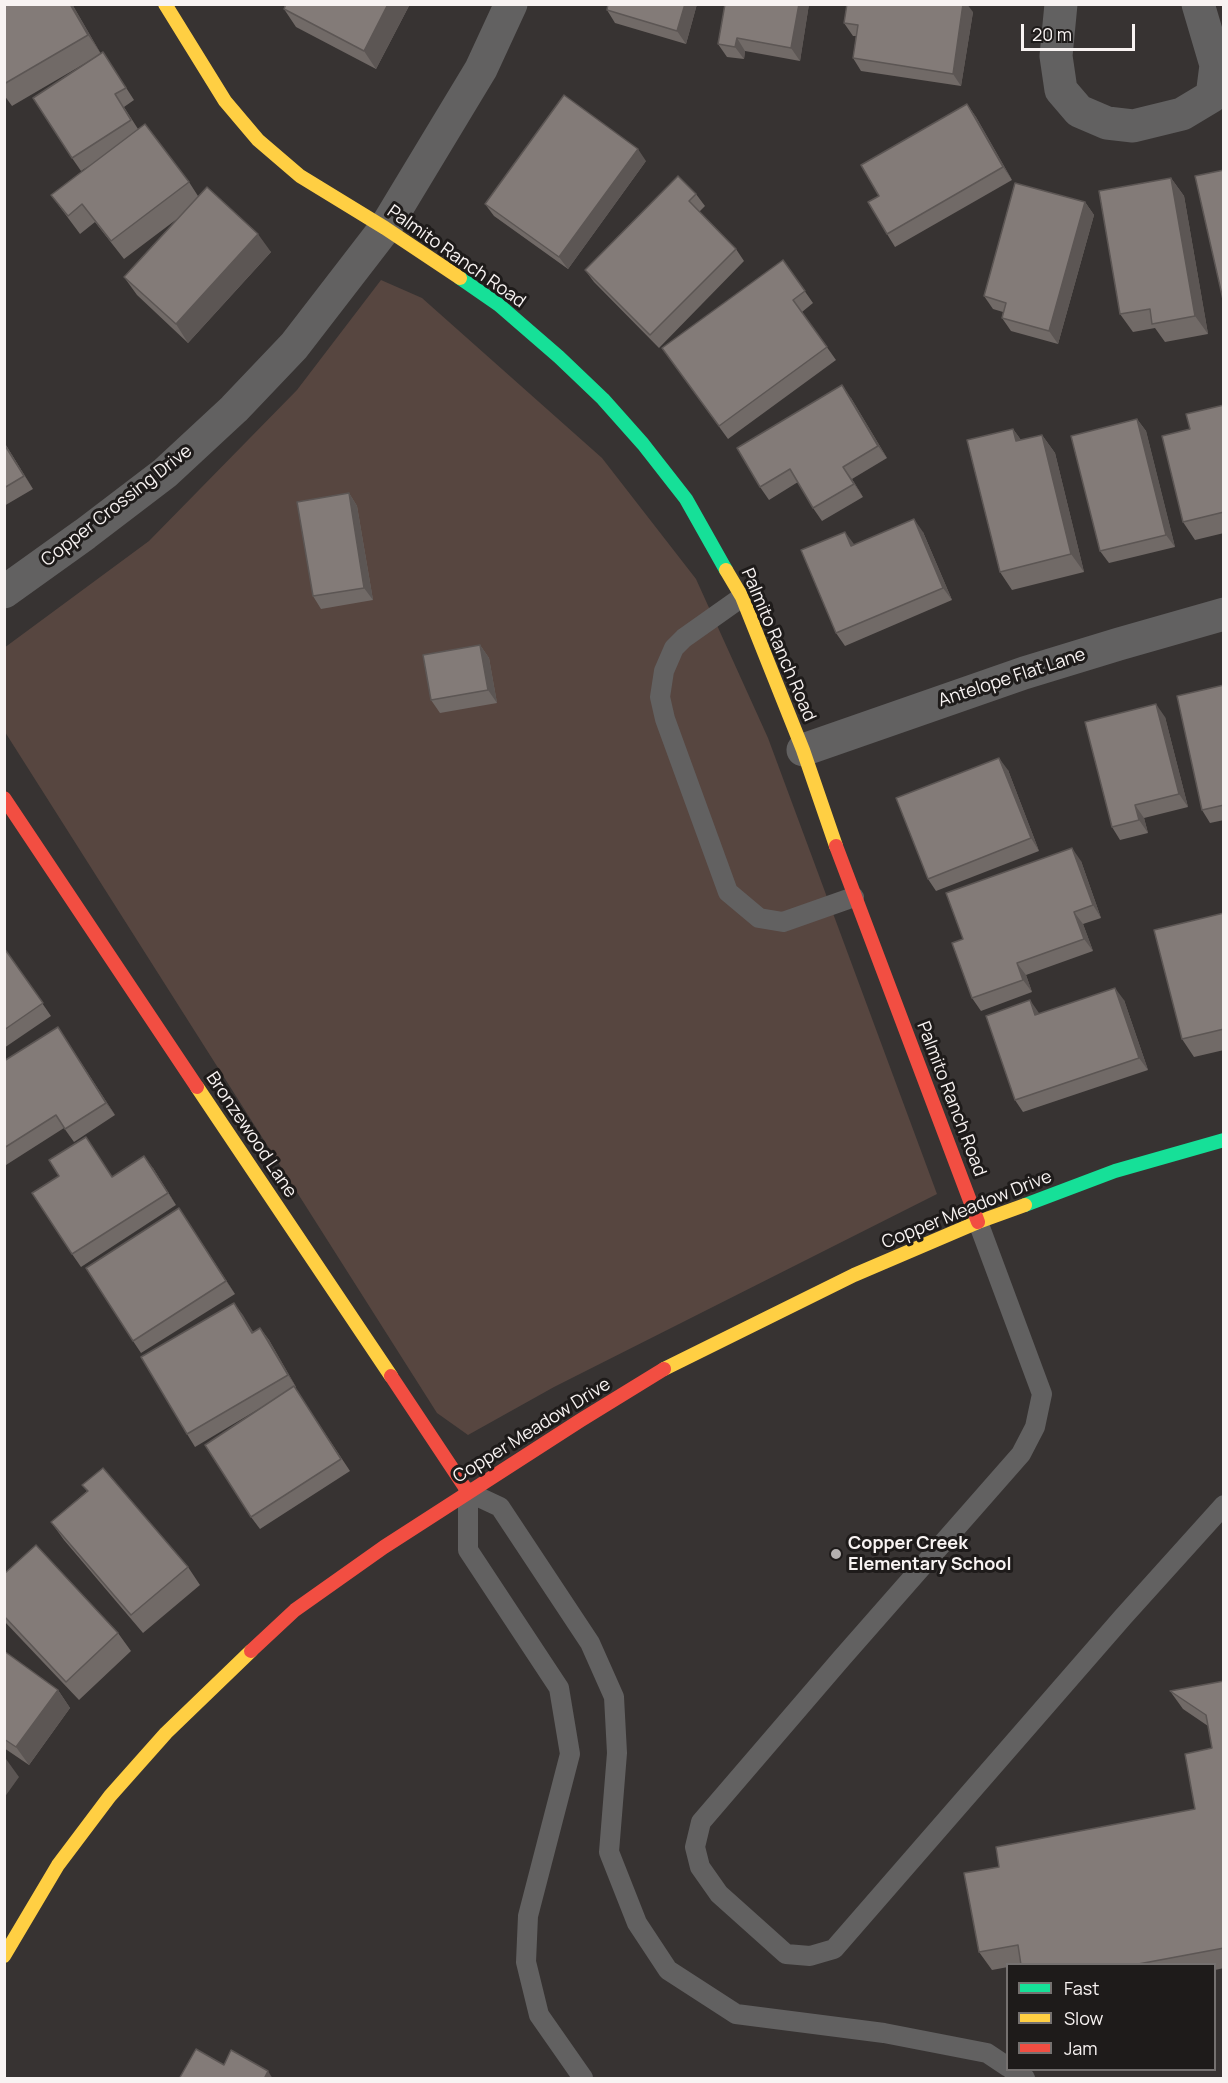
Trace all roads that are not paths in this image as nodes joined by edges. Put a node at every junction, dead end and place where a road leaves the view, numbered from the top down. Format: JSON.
{"nodes":[{"id":1,"x":165,"y":4,"type":"edge"},
{"id":2,"x":511,"y":4,"type":"edge"},
{"id":3,"x":1061,"y":4,"type":"edge"},
{"id":4,"x":1198,"y":4,"type":"edge"},
{"id":5,"x":385,"y":228,"type":"junction"},
{"id":6,"x":4,"y":592,"type":"edge"},
{"id":7,"x":742,"y":597,"type":"junction"},
{"id":8,"x":1224,"y":614,"type":"edge"},
{"id":9,"x":803,"y":750,"type":"junction"},
{"id":10,"x":4,"y":798,"type":"edge"},
{"id":11,"x":854,"y":897,"type":"junction"},
{"id":12,"x":1224,"y":1140,"type":"edge"},
{"id":13,"x":978,"y":1222,"type":"junction"},
{"id":14,"x":468,"y":1492,"type":"junction"},
{"id":15,"x":1224,"y":1505,"type":"edge"},
{"id":16,"x":4,"y":1956,"type":"edge"},
{"id":17,"x":1006,"y":2066,"type":"edge"},
{"id":18,"x":583,"y":2079,"type":"edge"}],
"edges":[{"from":1,"to":5,"type":"street","name":"Palmito Ranch Road"},
{"from":2,"to":5,"type":"street","name":"Copper Crossing Drive"},
{"from":3,"to":4,"type":"street"},
{"from":5,"to":6,"type":"street","name":"Copper Crossing Drive"},
{"from":5,"to":7,"type":"street","name":"Palmito Ranch Road"},
{"from":7,"to":9,"type":"street","name":"Palmito Ranch Road"},
{"from":7,"to":11,"type":"lane"},
{"from":8,"to":9,"type":"street","name":"Antelope Flat Lane"},
{"from":9,"to":11,"type":"street","name":"Palmito Ranch Road"},
{"from":10,"to":14,"type":"street","name":"Bronzewood Lane"},
{"from":11,"to":13,"type":"street","name":"Palmito Ranch Road"},
{"from":12,"to":13,"type":"street","name":"Copper Meadow Drive"},
{"from":13,"to":14,"type":"street","name":"Copper Meadow Drive"},
{"from":13,"to":15,"type":"lane"},
{"from":14,"to":16,"type":"street","name":"Copper Meadow Drive"},
{"from":14,"to":17,"type":"lane"},
{"from":14,"to":18,"type":"lane"}]}
